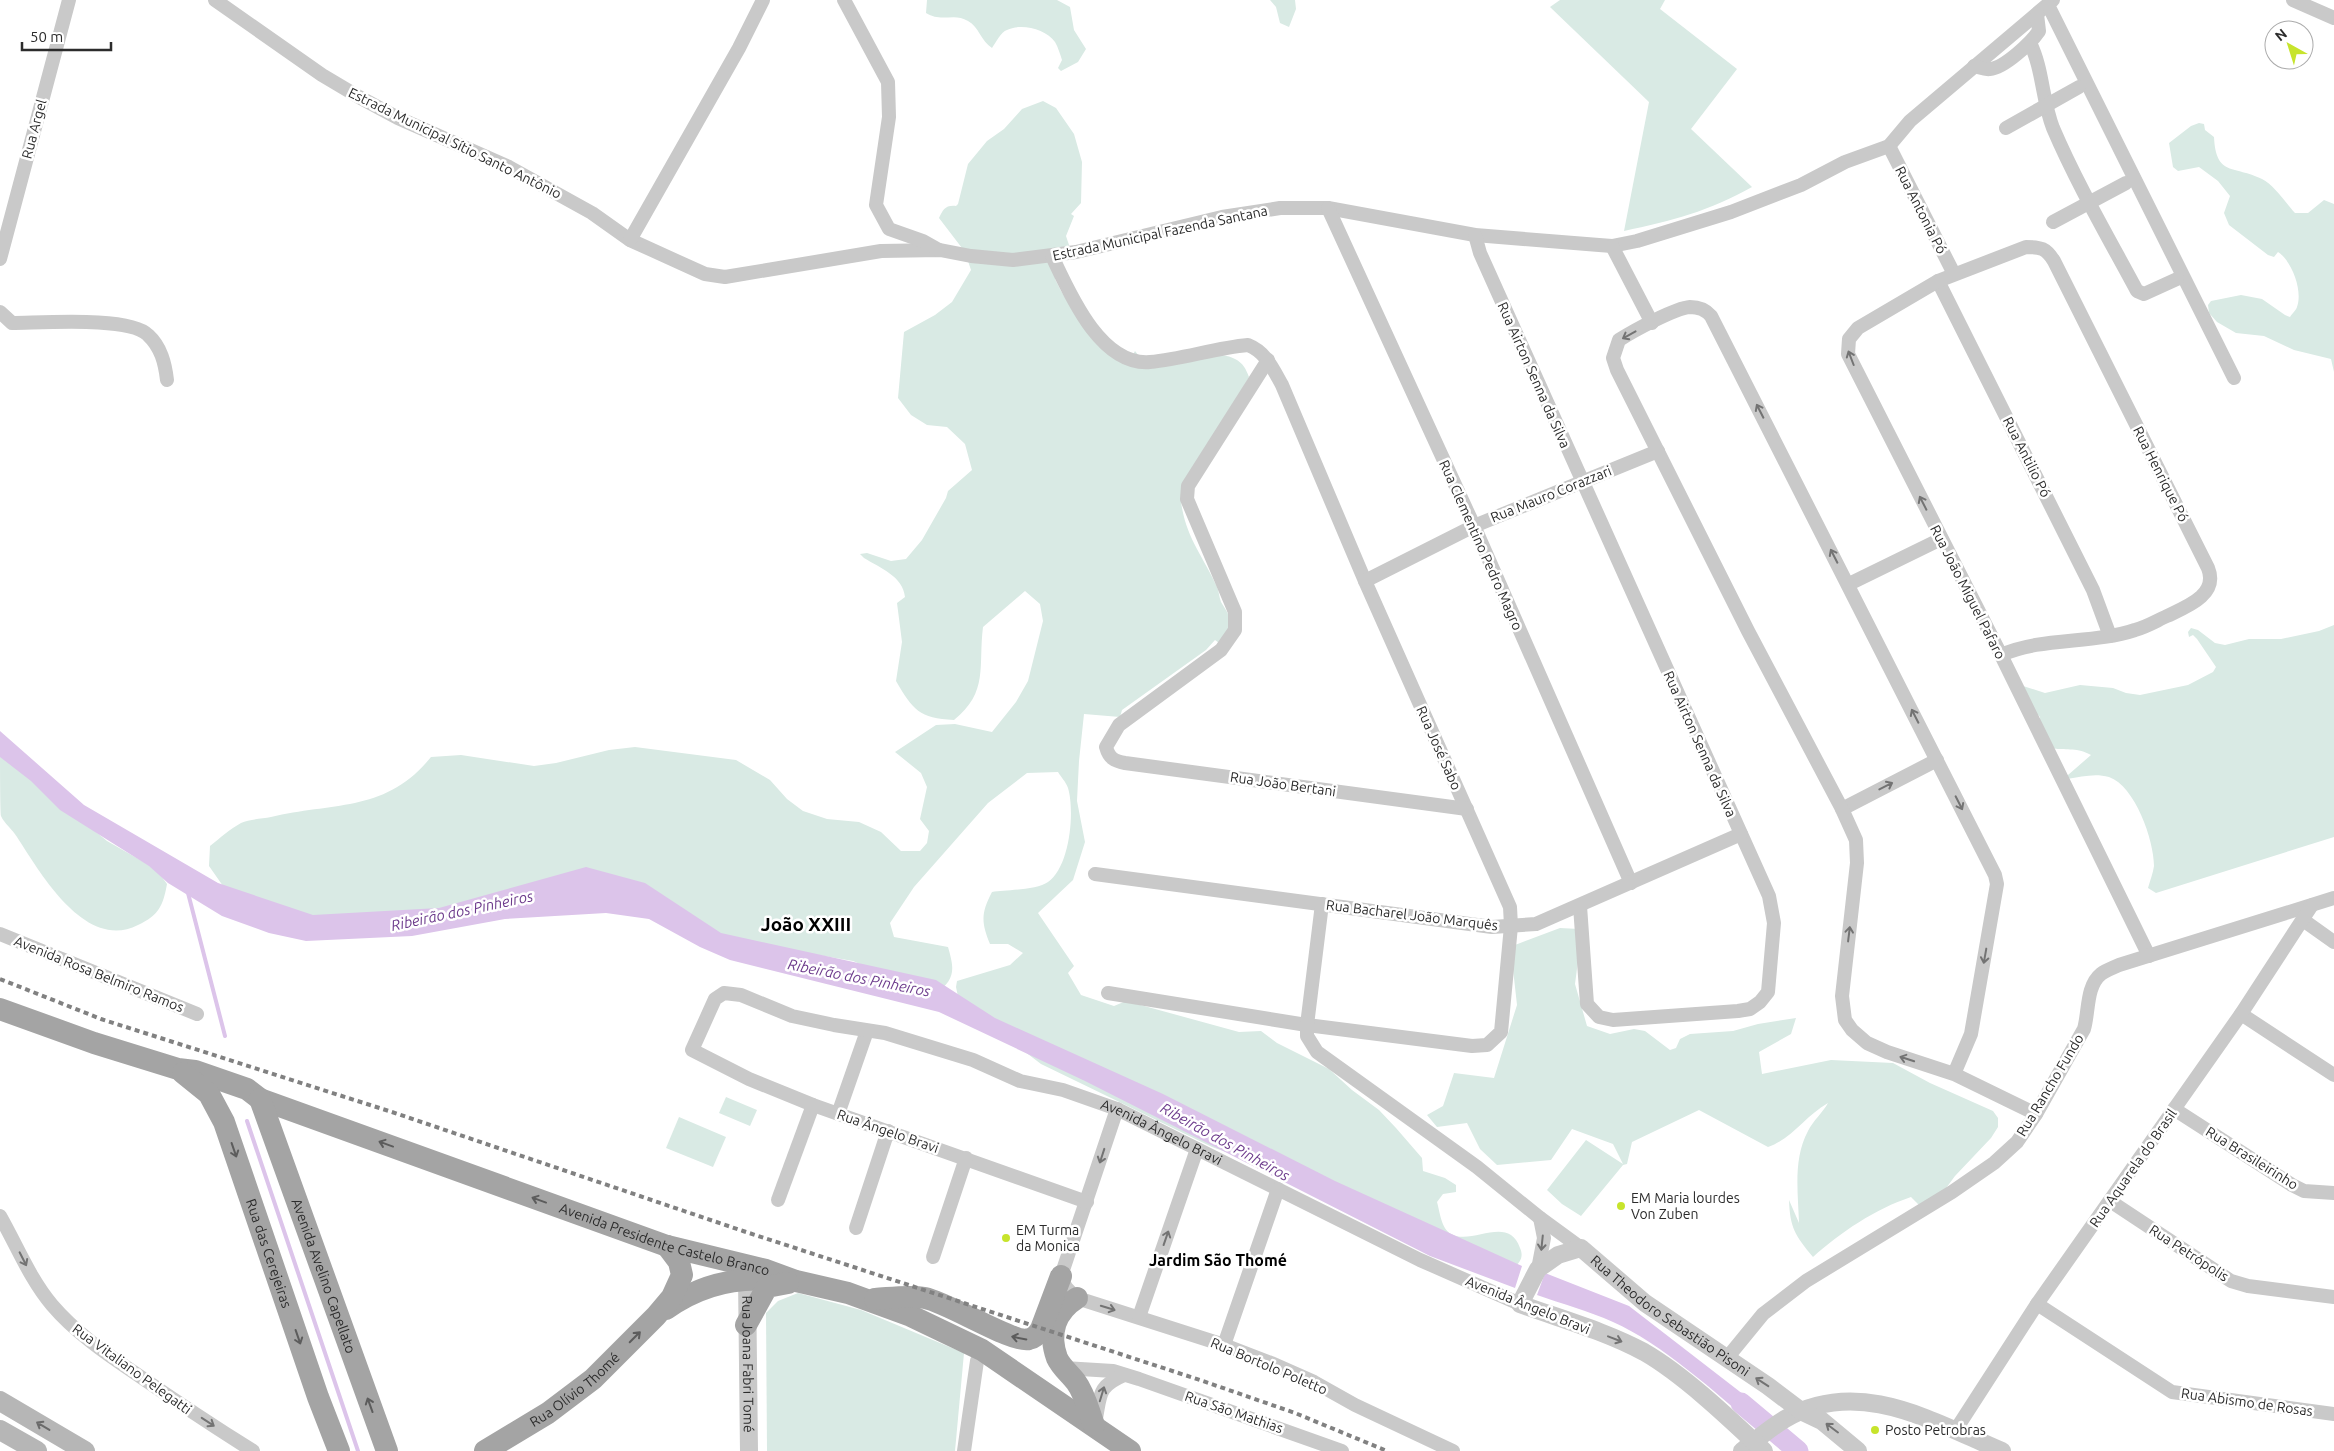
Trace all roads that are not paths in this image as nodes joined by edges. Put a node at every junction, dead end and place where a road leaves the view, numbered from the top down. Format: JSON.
{"nodes":[{"id":1,"x":68,"y":0,"type":"edge"},
{"id":2,"x":215,"y":0,"type":"edge"},
{"id":3,"x":763,"y":0,"type":"edge"},
{"id":4,"x":844,"y":0,"type":"edge"},
{"id":5,"x":2293,"y":0,"type":"edge"},
{"id":6,"x":2046,"y":6,"type":"edge"},
{"id":7,"x":2333,"y":19,"type":"edge"},
{"id":8,"x":2030,"y":43,"type":"junction"},
{"id":9,"x":1974,"y":66,"type":"junction"},
{"id":10,"x":2079,"y":87,"type":"dead end"},
{"id":11,"x":2045,"y":105,"type":"junction"},
{"id":12,"x":2006,"y":128,"type":"dead end"},
{"id":13,"x":1888,"y":146,"type":"junction"},
{"id":14,"x":2126,"y":183,"type":"dead end"},
{"id":15,"x":2090,"y":203,"type":"junction"},
{"id":16,"x":1328,"y":208,"type":"junction"},
{"id":17,"x":2053,"y":222,"type":"dead end"},
{"id":18,"x":1475,"y":235,"type":"junction"},
{"id":19,"x":630,"y":240,"type":"junction"},
{"id":20,"x":1612,"y":246,"type":"junction"},
{"id":21,"x":940,"y":250,"type":"junction"},
{"id":22,"x":1052,"y":256,"type":"junction"},
{"id":23,"x":0,"y":258,"type":"edge"},
{"id":24,"x":1954,"y":274,"type":"junction"},
{"id":25,"x":2177,"y":279,"type":"dead end"},
{"id":26,"x":1938,"y":281,"type":"junction"},
{"id":27,"x":0,"y":312,"type":"edge"},
{"id":28,"x":1652,"y":323,"type":"junction"},
{"id":29,"x":1268,"y":360,"type":"junction"},
{"id":30,"x":2234,"y":378,"type":"dead end"},
{"id":31,"x":167,"y":380,"type":"dead end"},
{"id":32,"x":1658,"y":451,"type":"junction"},
{"id":33,"x":1582,"y":481,"type":"junction"},
{"id":34,"x":1474,"y":526,"type":"junction"},
{"id":35,"x":1941,"y":539,"type":"junction"},
{"id":36,"x":1365,"y":581,"type":"junction"},
{"id":37,"x":1849,"y":584,"type":"junction"},
{"id":38,"x":2110,"y":636,"type":"junction"},
{"id":39,"x":2001,"y":655,"type":"junction"},
{"id":40,"x":1937,"y":760,"type":"junction"},
{"id":41,"x":1842,"y":809,"type":"junction"},
{"id":42,"x":1467,"y":810,"type":"junction"},
{"id":43,"x":1741,"y":834,"type":"junction"},
{"id":44,"x":1095,"y":874,"type":"dead end"},
{"id":45,"x":1631,"y":883,"type":"junction"},
{"id":46,"x":2334,"y":898,"type":"edge"},
{"id":47,"x":1322,"y":904,"type":"junction"},
{"id":48,"x":2312,"y":905,"type":"junction"},
{"id":49,"x":1580,"y":906,"type":"junction"},
{"id":50,"x":2304,"y":920,"type":"junction"},
{"id":51,"x":1511,"y":926,"type":"junction"},
{"id":52,"x":0,"y":934,"type":"edge"},
{"id":53,"x":2334,"y":942,"type":"edge"},
{"id":54,"x":2149,"y":956,"type":"junction"},
{"id":55,"x":1108,"y":993,"type":"dead end"},
{"id":56,"x":0,"y":1009,"type":"edge"},
{"id":57,"x":197,"y":1014,"type":"dead end"},
{"id":58,"x":2241,"y":1014,"type":"junction"},
{"id":59,"x":1307,"y":1024,"type":"junction"},
{"id":60,"x":867,"y":1031,"type":"junction"},
{"id":61,"x":692,"y":1050,"type":"joint"},
{"id":62,"x":178,"y":1069,"type":"junction"},
{"id":63,"x":1954,"y":1074,"type":"junction"},
{"id":64,"x":2334,"y":1075,"type":"edge"},
{"id":65,"x":246,"y":1090,"type":"junction"},
{"id":66,"x":813,"y":1105,"type":"junction"},
{"id":67,"x":1118,"y":1109,"type":"junction"},
{"id":68,"x":2174,"y":1109,"type":"junction"},
{"id":69,"x":838,"y":1114,"type":"junction"},
{"id":70,"x":2036,"y":1114,"type":"junction"},
{"id":71,"x":224,"y":1122,"type":"junction"},
{"id":72,"x":888,"y":1131,"type":"junction"},
{"id":73,"x":1197,"y":1149,"type":"junction"},
{"id":74,"x":966,"y":1158,"type":"junction"},
{"id":75,"x":1278,"y":1189,"type":"junction"},
{"id":76,"x":2334,"y":1193,"type":"edge"},
{"id":77,"x":778,"y":1200,"type":"dead end"},
{"id":78,"x":2110,"y":1201,"type":"junction"},
{"id":79,"x":1087,"y":1202,"type":"junction"},
{"id":80,"x":0,"y":1216,"type":"edge"},
{"id":81,"x":1540,"y":1218,"type":"junction"},
{"id":82,"x":856,"y":1228,"type":"dead end"},
{"id":83,"x":667,"y":1246,"type":"junction"},
{"id":84,"x":1581,"y":1248,"type":"junction"},
{"id":85,"x":933,"y":1257,"type":"dead end"},
{"id":86,"x":1538,"y":1269,"type":"junction"},
{"id":87,"x":757,"y":1274,"type":"junction"},
{"id":88,"x":1061,"y":1276,"type":"junction"},
{"id":89,"x":796,"y":1281,"type":"junction"},
{"id":90,"x":712,"y":1286,"type":"junction"},
{"id":91,"x":1524,"y":1297,"type":"junction"},
{"id":92,"x":2334,"y":1297,"type":"edge"},
{"id":93,"x":1077,"y":1298,"type":"junction"},
{"id":94,"x":866,"y":1299,"type":"junction"},
{"id":95,"x":2037,"y":1304,"type":"junction"},
{"id":96,"x":656,"y":1316,"type":"junction"},
{"id":97,"x":1139,"y":1317,"type":"junction"},
{"id":98,"x":746,"y":1325,"type":"junction"},
{"id":99,"x":1224,"y":1345,"type":"junction"},
{"id":100,"x":982,"y":1350,"type":"junction"},
{"id":101,"x":1727,"y":1358,"type":"junction"},
{"id":102,"x":1064,"y":1368,"type":"junction"},
{"id":103,"x":1124,"y":1375,"type":"junction"},
{"id":104,"x":0,"y":1401,"type":"edge"},
{"id":105,"x":1801,"y":1411,"type":"junction"},
{"id":106,"x":2334,"y":1414,"type":"edge"},
{"id":107,"x":1094,"y":1425,"type":"junction"},
{"id":108,"x":0,"y":1430,"type":"edge"},
{"id":109,"x":1955,"y":1431,"type":"junction"},
{"id":110,"x":1756,"y":1445,"type":"edge"},
{"id":111,"x":37,"y":1451,"type":"edge"},
{"id":112,"x":85,"y":1451,"type":"edge"},
{"id":113,"x":253,"y":1451,"type":"edge"},
{"id":114,"x":339,"y":1451,"type":"edge"},
{"id":115,"x":387,"y":1451,"type":"edge"},
{"id":116,"x":485,"y":1451,"type":"edge"},
{"id":117,"x":749,"y":1451,"type":"edge"},
{"id":118,"x":964,"y":1451,"type":"edge"},
{"id":119,"x":1130,"y":1451,"type":"edge"},
{"id":120,"x":1342,"y":1451,"type":"edge"},
{"id":121,"x":1453,"y":1451,"type":"edge"},
{"id":122,"x":1858,"y":1451,"type":"edge"},
{"id":123,"x":2002,"y":1451,"type":"edge"}],
"edges":[{"from":1,"to":23,"type":"street","name":"Rua Argel"},
{"from":2,"to":19,"type":"street","name":"Estrada Municipal Sítio Santo Antônio"},
{"from":3,"to":19,"type":"street"},
{"from":4,"to":21,"type":"street"},
{"from":5,"to":7,"type":"street"},
{"from":6,"to":8,"type":"street"},
{"from":6,"to":9,"type":"street","name":"Estrada Municipal Fazenda Santana"},
{"from":6,"to":30,"type":"street"},
{"from":8,"to":9,"type":"street"},
{"from":8,"to":11,"type":"street"},
{"from":9,"to":13,"type":"street","name":"Estrada Municipal Fazenda Santana"},
{"from":10,"to":11,"type":"street"},
{"from":11,"to":12,"type":"street"},
{"from":11,"to":15,"type":"street"},
{"from":13,"to":20,"type":"street","name":"Estrada Municipal Fazenda Santana"},
{"from":13,"to":24,"type":"street","name":"Rua Antonia Pó"},
{"from":14,"to":15,"type":"street"},
{"from":15,"to":17,"type":"street"},
{"from":15,"to":25,"type":"street"},
{"from":16,"to":18,"type":"street","name":"Estrada Municipal Fazenda Santana"},
{"from":16,"to":22,"type":"street","name":"Estrada Municipal Fazenda Santana"},
{"from":16,"to":34,"type":"street","name":"Rua Clementino Pedro Magro"},
{"from":18,"to":20,"type":"street","name":"Estrada Municipal Fazenda Santana"},
{"from":18,"to":33,"type":"street","name":"Rua Airton Senna da Silva"},
{"from":19,"to":21,"type":"street","name":"Estrada Municipal Sítio Santo Antônio"},
{"from":20,"to":28,"type":"street"},
{"from":21,"to":22,"type":"street","name":"Estrada Municipal Fazenda Santana"},
{"from":22,"to":29,"type":"street","name":"Rua José Sabo"},
{"from":24,"to":26,"type":"street","name":"Rua João Miguel Pafaro"},
{"from":24,"to":38,"type":"street","name":"Rua Henrique Pó"},
{"from":35,"to":26,"type":"street","name":"Rua João Miguel Pafaro","one_way":true},
{"from":26,"to":38,"type":"street","name":"Rua Antilio Pó"},
{"from":27,"to":31,"type":"street"},
{"from":28,"to":32,"type":"street","one_way":true},
{"from":37,"to":28,"type":"street","one_way":true},
{"from":29,"to":36,"type":"street","name":"Rua José Sabo"},
{"from":29,"to":42,"type":"street","name":"Rua João Bertani"},
{"from":32,"to":33,"type":"street","name":"Rua Mauro Corazzari"},
{"from":32,"to":41,"type":"street"},
{"from":33,"to":34,"type":"street","name":"Rua Mauro Corazzari"},
{"from":33,"to":43,"type":"street","name":"Rua Airton Senna da Silva"},
{"from":34,"to":36,"type":"street","name":"Rua Mauro Corazzari"},
{"from":34,"to":45,"type":"street","name":"Rua Clementino Pedro Magro"},
{"from":35,"to":37,"type":"street"},
{"from":35,"to":39,"type":"street","name":"Rua João Miguel Pafaro"},
{"from":36,"to":42,"type":"street","name":"Rua José Sabo"},
{"from":40,"to":37,"type":"street","one_way":true},
{"from":38,"to":39,"type":"street","name":"Rua Henrique Pó"},
{"from":39,"to":54,"type":"street","name":"Rua João Miguel Pafaro"},
{"from":41,"to":40,"type":"street","one_way":true},
{"from":40,"to":63,"type":"street","one_way":true},
{"from":63,"to":41,"type":"street","one_way":true},
{"from":42,"to":51,"type":"street","name":"Rua José Sabo"},
{"from":43,"to":45,"type":"street","name":"Rua Bacharel João Marquês"},
{"from":43,"to":49,"type":"street","name":"Rua Airton Senna da Silva"},
{"from":44,"to":47,"type":"street","name":"Rua Bacharel João Marquês"},
{"from":45,"to":49,"type":"street","name":"Rua Bacharel João Marquês"},
{"from":46,"to":48,"type":"street","name":"Rua Rancho Fundo"},
{"from":47,"to":51,"type":"street","name":"Rua Bacharel João Marquês"},
{"from":47,"to":59,"type":"street"},
{"from":48,"to":50,"type":"street","name":"Rua Aquarela do Brasil"},
{"from":48,"to":54,"type":"street","name":"Rua Rancho Fundo"},
{"from":49,"to":51,"type":"street","name":"Rua Bacharel João Marquês"},
{"from":50,"to":53,"type":"street"},
{"from":50,"to":58,"type":"street","name":"Rua Aquarela do Brasil"},
{"from":51,"to":59,"type":"street","name":"Rua José Sabo"},
{"from":52,"to":57,"type":"street","name":"Avenida Rosa Belmiro Ramos"},
{"from":54,"to":70,"type":"street","name":"Rua Rancho Fundo"},
{"from":55,"to":59,"type":"street","name":"Rua José Sabo"},
{"from":56,"to":62,"type":"main road","name":"Avenida Presidente Castelo Branco"},
{"from":58,"to":64,"type":"street"},
{"from":58,"to":68,"type":"street","name":"Rua Aquarela do Brasil"},
{"from":59,"to":81,"type":"street","name":"Rua Theodoro Sebastião Pisoni"},
{"from":60,"to":61,"type":"street","name":"Avenida Ângelo Bravi"},
{"from":60,"to":67,"type":"street","name":"Avenida Ângelo Bravi"},
{"from":60,"to":69,"type":"street"},
{"from":61,"to":66,"type":"street","name":"Rua Ângelo Bravi"},
{"from":62,"to":65,"type":"main road","name":"Avenida Presidente Castelo Branco"},
{"from":62,"to":71,"type":"main road","name":"Rua das Cerejeiras"},
{"from":63,"to":70,"type":"street"},
{"from":65,"to":71,"type":"main road"},
{"from":83,"to":65,"type":"main road","name":"Avenida Presidente Castelo Branco","one_way":true},
{"from":115,"to":65,"type":"main road","name":"Avenida Avelino Capellato","one_way":true},
{"from":66,"to":69,"type":"street","name":"Rua Ângelo Bravi"},
{"from":66,"to":77,"type":"street"},
{"from":67,"to":73,"type":"street","name":"Avenida Ângelo Bravi"},
{"from":67,"to":79,"type":"street","one_way":true},
{"from":68,"to":76,"type":"street","name":"Rua Brasileirinho"},
{"from":68,"to":78,"type":"street","name":"Rua Aquarela do Brasil"},
{"from":69,"to":72,"type":"street","name":"Rua Ângelo Bravi"},
{"from":70,"to":101,"type":"street","name":"Rua Rancho Fundo"},
{"from":71,"to":114,"type":"main road","name":"Rua das Cerejeiras","one_way":true},
{"from":72,"to":74,"type":"street","name":"Rua Ângelo Bravi"},
{"from":72,"to":82,"type":"street"},
{"from":73,"to":75,"type":"street","name":"Avenida Ângelo Bravi"},
{"from":97,"to":73,"type":"street","one_way":true},
{"from":74,"to":79,"type":"street","name":"Rua Ângelo Bravi"},
{"from":74,"to":85,"type":"street"},
{"from":75,"to":91,"type":"street","name":"Avenida Ângelo Bravi"},
{"from":75,"to":99,"type":"street"},
{"from":78,"to":92,"type":"street","name":"Rua Petrópolis"},
{"from":78,"to":95,"type":"street","name":"Rua Aquarela do Brasil"},
{"from":79,"to":88,"type":"street"},
{"from":80,"to":113,"type":"street","name":"Rua Vitaliano Pelegatti","one_way":true},
{"from":81,"to":84,"type":"street","name":"Rua Theodoro Sebastião Pisoni"},
{"from":81,"to":86,"type":"street","one_way":true},
{"from":83,"to":87,"type":"main road","name":"Avenida Presidente Castelo Branco"},
{"from":83,"to":96,"type":"main road"},
{"from":84,"to":86,"type":"street"},
{"from":84,"to":101,"type":"street","name":"Rua Theodoro Sebastião Pisoni"},
{"from":86,"to":91,"type":"street"},
{"from":87,"to":89,"type":"main road"},
{"from":87,"to":90,"type":"main road"},
{"from":87,"to":98,"type":"street","name":"Rua Joana Fabri Tomé"},
{"from":88,"to":93,"type":"street"},
{"from":88,"to":94,"type":"main road","one_way":true},
{"from":89,"to":94,"type":"main road"},
{"from":89,"to":98,"type":"main road"},
{"from":90,"to":96,"type":"main road"},
{"from":90,"to":98,"type":"street"},
{"from":91,"to":110,"type":"street","name":"Avenida Ângelo Bravi","one_way":true},
{"from":93,"to":97,"type":"street","name":"Rua Bortolo Poletto","one_way":true},
{"from":93,"to":102,"type":"main road"},
{"from":94,"to":100,"type":"main road"},
{"from":95,"to":106,"type":"street","name":"Rua Abismo de Rosas"},
{"from":95,"to":109,"type":"street","name":"Rua Aquarela do Brasil"},
{"from":116,"to":96,"type":"main road","name":"Rua Olívio Thomé","one_way":true},
{"from":97,"to":99,"type":"street","name":"Rua Bortolo Poletto"},
{"from":98,"to":117,"type":"street","name":"Rua Joana Fabri Tomé"},
{"from":99,"to":121,"type":"street","name":"Rua Bortolo Poletto"},
{"from":100,"to":107,"type":"main road"},
{"from":100,"to":118,"type":"street"},
{"from":105,"to":101,"type":"street","name":"Rua Theodoro Sebastião Pisoni","one_way":true},
{"from":102,"to":103,"type":"street","name":"Rua São Mathias"},
{"from":102,"to":107,"type":"main road"},
{"from":107,"to":103,"type":"street","one_way":true},
{"from":103,"to":120,"type":"street","name":"Rua São Mathias"},
{"from":112,"to":104,"type":"main road","one_way":true},
{"from":105,"to":109,"type":"street"},
{"from":105,"to":110,"type":"street"},
{"from":122,"to":105,"type":"street","name":"Rua Theodoro Sebastião Pisoni","one_way":true},
{"from":107,"to":119,"type":"main road"},
{"from":108,"to":111,"type":"main road"},
{"from":109,"to":123,"type":"street"}]}
